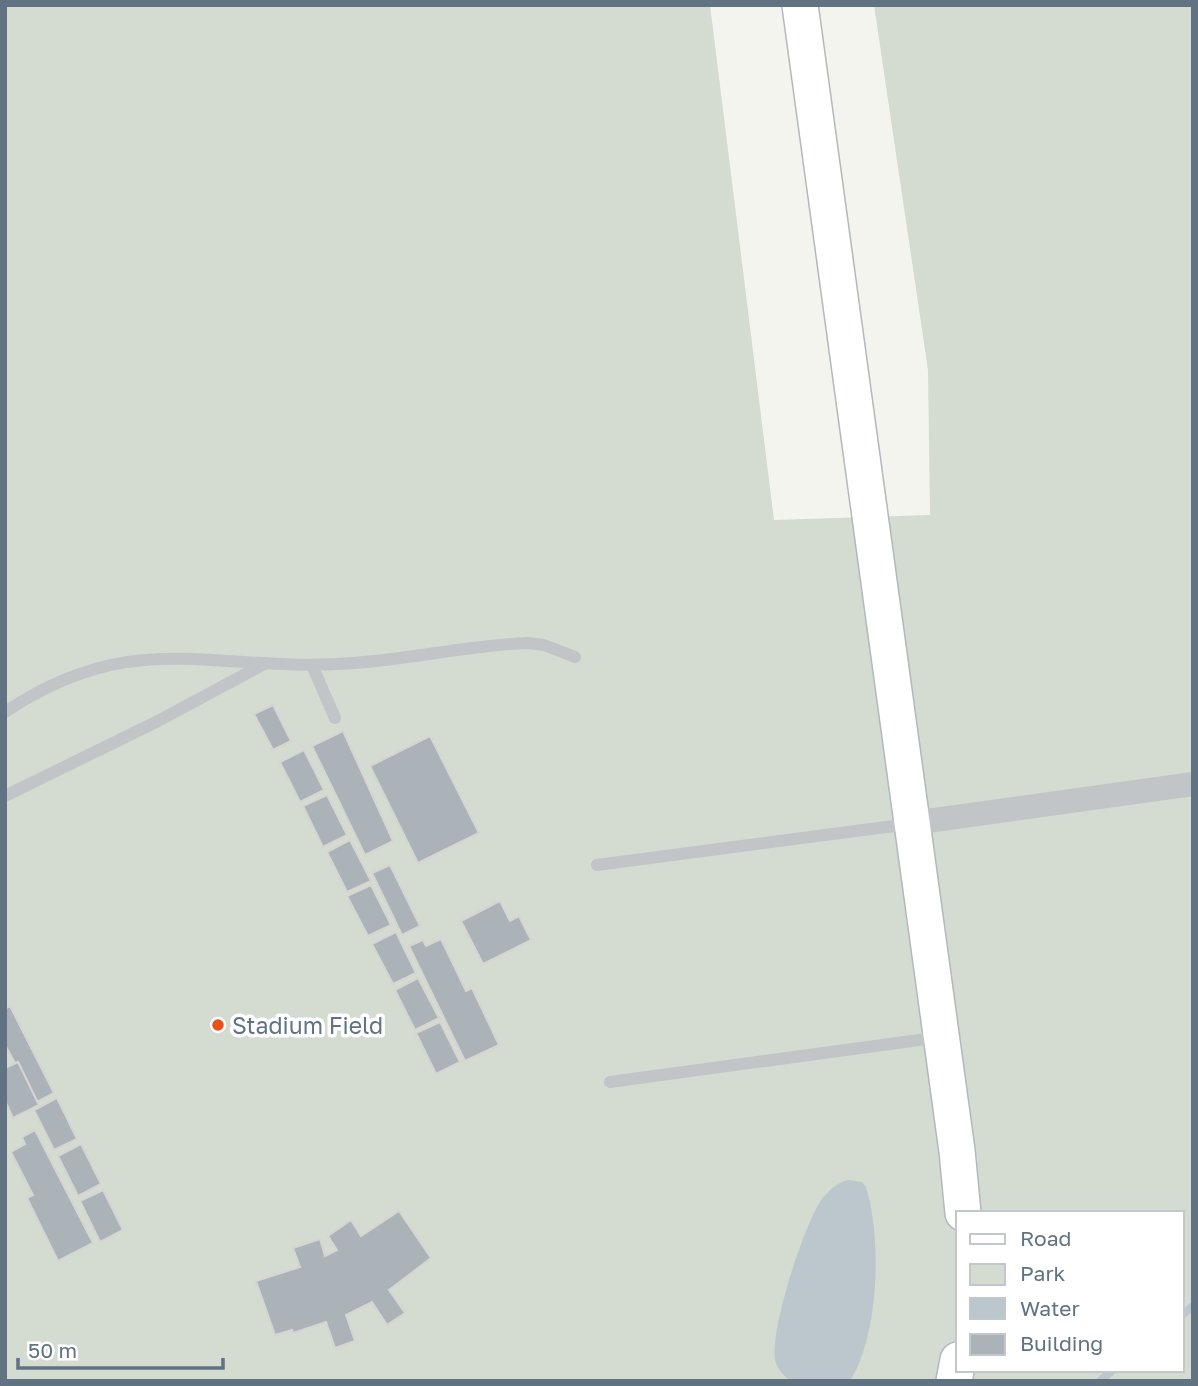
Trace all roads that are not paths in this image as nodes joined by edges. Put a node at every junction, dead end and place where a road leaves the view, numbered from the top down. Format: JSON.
{"nodes":[{"id":1,"x":800,"y":5,"type":"edge"},
{"id":2,"x":575,"y":657,"type":"dead end"},
{"id":3,"x":266,"y":663,"type":"junction"},
{"id":4,"x":312,"y":664,"type":"junction"},
{"id":5,"x":5,"y":712,"type":"edge"},
{"id":6,"x":335,"y":718,"type":"dead end"},
{"id":7,"x":1193,"y":784,"type":"edge"},
{"id":8,"x":5,"y":796,"type":"edge"},
{"id":9,"x":913,"y":823,"type":"junction"},
{"id":10,"x":597,"y":865,"type":"dead end"},
{"id":11,"x":941,"y":1037,"type":"junction"},
{"id":12,"x":610,"y":1082,"type":"dead end"},
{"id":13,"x":963,"y":1211,"type":"edge"}],
"edges":[{"from":1,"to":9,"type":"street"},
{"from":2,"to":4,"type":"lane"},
{"from":3,"to":4,"type":"lane"},
{"from":3,"to":5,"type":"lane"},
{"from":3,"to":8,"type":"lane"},
{"from":4,"to":6,"type":"lane"},
{"from":7,"to":9,"type":"street"},
{"from":9,"to":10,"type":"lane"},
{"from":9,"to":11,"type":"street"},
{"from":11,"to":12,"type":"lane"},
{"from":11,"to":13,"type":"street"}]}
